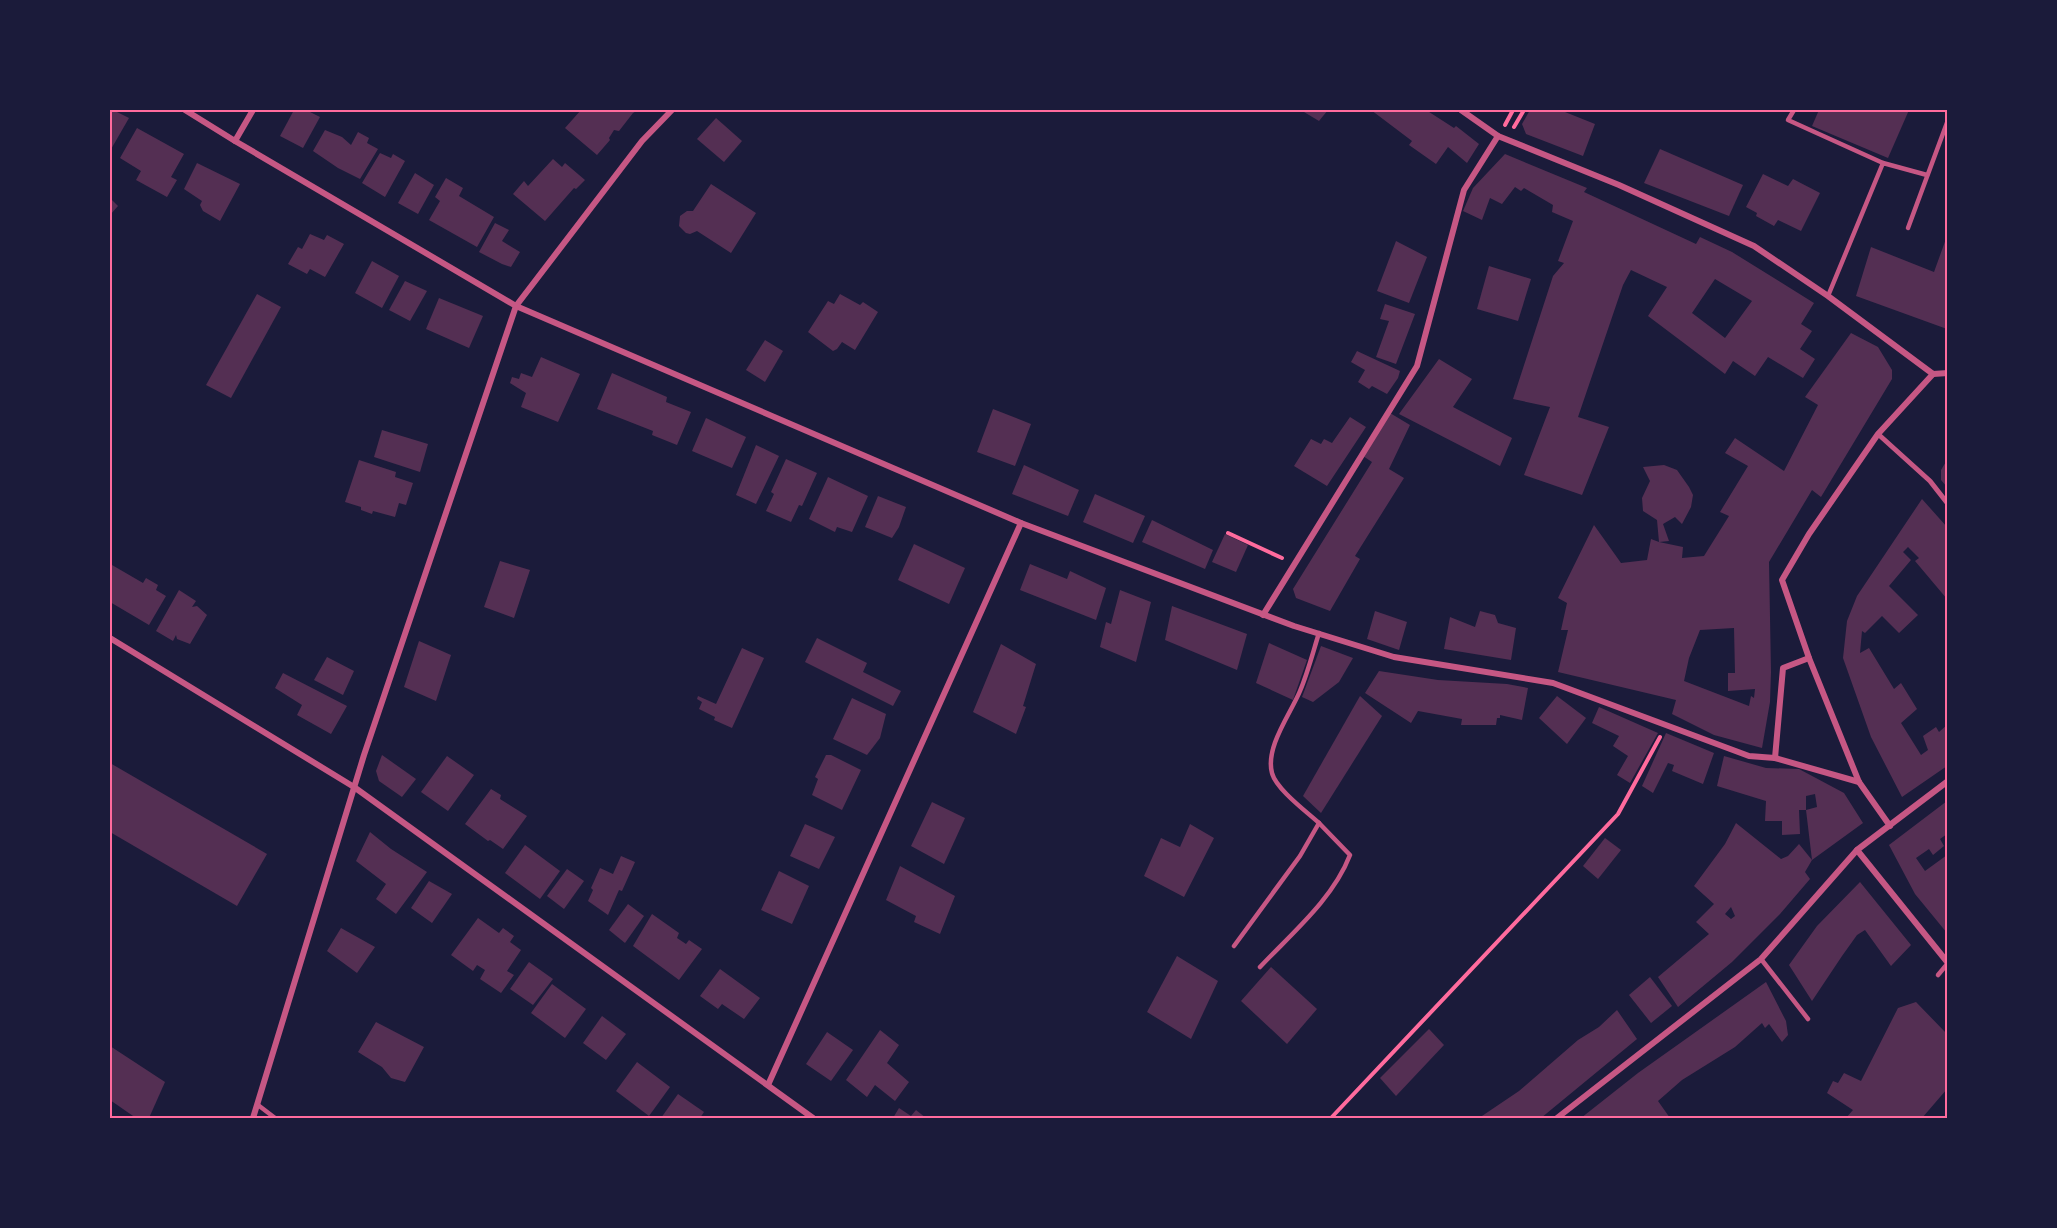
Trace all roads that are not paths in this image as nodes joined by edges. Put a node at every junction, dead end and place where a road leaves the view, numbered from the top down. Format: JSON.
{"nodes":[{"id":1,"x":185,"y":110,"type":"edge"},
{"id":2,"x":253,"y":110,"type":"edge"},
{"id":3,"x":672,"y":110,"type":"edge"},
{"id":4,"x":1461,"y":110,"type":"edge"},
{"id":5,"x":1794,"y":110,"type":"edge"},
{"id":6,"x":1947,"y":120,"type":"edge"},
{"id":7,"x":1498,"y":136,"type":"junction"},
{"id":8,"x":235,"y":141,"type":"junction"},
{"id":9,"x":1883,"y":163,"type":"junction"},
{"id":10,"x":1927,"y":175,"type":"junction"},
{"id":11,"x":1908,"y":228,"type":"dead end"},
{"id":12,"x":1828,"y":296,"type":"junction"},
{"id":13,"x":516,"y":306,"type":"junction"},
{"id":14,"x":1947,"y":373,"type":"edge"},
{"id":15,"x":1934,"y":374,"type":"junction"},
{"id":16,"x":1878,"y":435,"type":"junction"},
{"id":17,"x":1947,"y":504,"type":"edge"},
{"id":18,"x":1021,"y":523,"type":"junction"},
{"id":19,"x":1263,"y":615,"type":"junction"},
{"id":20,"x":1319,"y":633,"type":"junction"},
{"id":21,"x":110,"y":638,"type":"edge"},
{"id":22,"x":1809,"y":658,"type":"junction"},
{"id":23,"x":1775,"y":758,"type":"junction"},
{"id":24,"x":1947,"y":781,"type":"edge"},
{"id":25,"x":1859,"y":782,"type":"junction"},
{"id":26,"x":354,"y":787,"type":"junction"},
{"id":27,"x":1319,"y":823,"type":"junction"},
{"id":28,"x":1890,"y":826,"type":"junction"},
{"id":29,"x":1857,"y":850,"type":"junction"},
{"id":30,"x":1234,"y":946,"type":"dead end"},
{"id":31,"x":1761,"y":959,"type":"junction"},
{"id":32,"x":1947,"y":963,"type":"edge"},
{"id":33,"x":1260,"y":967,"type":"dead end"},
{"id":34,"x":1938,"y":975,"type":"dead end"},
{"id":35,"x":1808,"y":1019,"type":"dead end"},
{"id":36,"x":768,"y":1085,"type":"junction"},
{"id":37,"x":258,"y":1105,"type":"junction"},
{"id":38,"x":253,"y":1119,"type":"edge"},
{"id":39,"x":275,"y":1119,"type":"edge"},
{"id":40,"x":813,"y":1119,"type":"edge"},
{"id":41,"x":1557,"y":1119,"type":"edge"}],
"edges":[{"from":1,"to":8,"type":"street"},
{"from":2,"to":8,"type":"street"},
{"from":3,"to":13,"type":"street"},
{"from":4,"to":7,"type":"street"},
{"from":5,"to":9,"type":"lane"},
{"from":6,"to":10,"type":"lane"},
{"from":7,"to":12,"type":"street"},
{"from":7,"to":19,"type":"street"},
{"from":8,"to":13,"type":"street"},
{"from":9,"to":10,"type":"lane"},
{"from":9,"to":12,"type":"lane"},
{"from":10,"to":11,"type":"lane"},
{"from":12,"to":15,"type":"street"},
{"from":13,"to":18,"type":"street"},
{"from":13,"to":26,"type":"street"},
{"from":14,"to":15,"type":"street"},
{"from":15,"to":16,"type":"street"},
{"from":16,"to":17,"type":"street"},
{"from":16,"to":22,"type":"street"},
{"from":18,"to":19,"type":"street"},
{"from":18,"to":36,"type":"street"},
{"from":19,"to":20,"type":"street"},
{"from":20,"to":23,"type":"street"},
{"from":20,"to":27,"type":"lane"},
{"from":21,"to":26,"type":"street"},
{"from":22,"to":23,"type":"street"},
{"from":22,"to":25,"type":"street"},
{"from":23,"to":25,"type":"street"},
{"from":24,"to":28,"type":"street"},
{"from":25,"to":28,"type":"street"},
{"from":26,"to":36,"type":"street"},
{"from":26,"to":37,"type":"street"},
{"from":27,"to":30,"type":"lane"},
{"from":27,"to":33,"type":"lane"},
{"from":28,"to":29,"type":"street"},
{"from":29,"to":31,"type":"street"},
{"from":29,"to":32,"type":"street"},
{"from":31,"to":35,"type":"lane"},
{"from":31,"to":41,"type":"street"},
{"from":32,"to":34,"type":"lane"},
{"from":36,"to":40,"type":"street"},
{"from":37,"to":38,"type":"street"},
{"from":37,"to":39,"type":"lane"}]}
